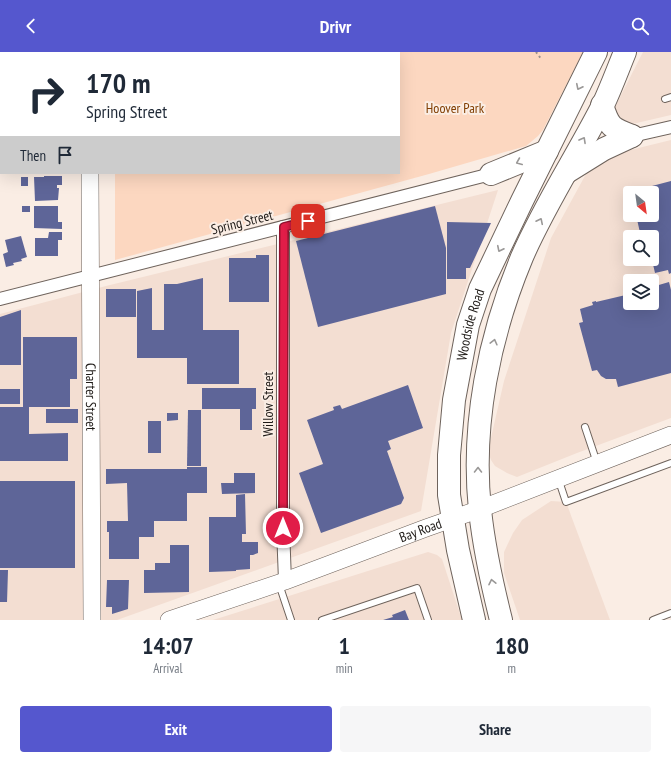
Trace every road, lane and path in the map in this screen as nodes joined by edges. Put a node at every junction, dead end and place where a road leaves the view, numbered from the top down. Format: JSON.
{"nodes":[{"id":1,"x":536,"y":52,"type":"edge"},
{"id":2,"x":596,"y":52,"type":"edge"},
{"id":3,"x":625,"y":52,"type":"edge"},
{"id":4,"x":542,"y":60,"type":"dead end"},
{"id":5,"x":602,"y":105,"type":"junction"},
{"id":6,"x":671,"y":127,"type":"edge"},
{"id":7,"x":632,"y":136,"type":"junction"},
{"id":8,"x":547,"y":151,"type":"junction"},
{"id":9,"x":90,"y":174,"type":"edge"},
{"id":10,"x":491,"y":174,"type":"junction"},
{"id":11,"x":564,"y":174,"type":"junction"},
{"id":12,"x":522,"y":201,"type":"junction"},
{"id":13,"x":284,"y":227,"type":"junction"},
{"id":14,"x":90,"y":276,"type":"junction"},
{"id":15,"x":0,"y":299,"type":"edge"},
{"id":16,"x":585,"y":427,"type":"dead end"},
{"id":17,"x":669,"y":438,"type":"edge"},
{"id":18,"x":671,"y":463,"type":"edge"},
{"id":19,"x":597,"y":464,"type":"junction"},
{"id":20,"x":559,"y":479,"type":"junction"},
{"id":21,"x":480,"y":509,"type":"junction"},
{"id":22,"x":452,"y":519,"type":"junction"},
{"id":23,"x":282,"y":582,"type":"junction"},
{"id":24,"x":671,"y":613,"type":"edge"},
{"id":25,"x":92,"y":620,"type":"edge"},
{"id":26,"x":169,"y":620,"type":"edge"},
{"id":27,"x":291,"y":620,"type":"edge"},
{"id":28,"x":322,"y":620,"type":"edge"},
{"id":29,"x":428,"y":620,"type":"edge"},
{"id":30,"x":474,"y":620,"type":"edge"},
{"id":31,"x":501,"y":620,"type":"edge"},
{"id":32,"x":653,"y":620,"type":"edge"}],
"edges":[{"from":1,"to":4,"type":"path"},
{"from":2,"to":8,"type":"highway","name":"Woodside Road","one_way":true},
{"from":3,"to":5,"type":"highway","name":"Woodside Road"},
{"from":5,"to":7,"type":"highway"},
{"from":11,"to":5,"type":"highway","name":"Woodside Road","one_way":true},
{"from":6,"to":7,"type":"street"},
{"from":7,"to":11,"type":"highway"},
{"from":8,"to":10,"type":"highway","one_way":true},
{"from":8,"to":12,"type":"highway","name":"Woodside Road"},
{"from":9,"to":14,"type":"street","name":"Charter Street"},
{"from":10,"to":12,"type":"highway"},
{"from":10,"to":13,"type":"street","name":"Spring Street"},
{"from":21,"to":11,"type":"highway","name":"Woodside Road","one_way":true},
{"from":12,"to":22,"type":"highway","name":"Woodside Road","one_way":true},
{"from":13,"to":14,"type":"street","name":"Spring Street"},
{"from":13,"to":23,"type":"street","name":"Willow Street"},
{"from":14,"to":15,"type":"street","name":"Spring Street"},
{"from":14,"to":25,"type":"street","name":"Charter Street"},
{"from":16,"to":19,"type":"lane"},
{"from":17,"to":19,"type":"street","name":"Bay Road"},
{"from":18,"to":20,"type":"lane"},
{"from":19,"to":20,"type":"street","name":"Bay Road"},
{"from":20,"to":21,"type":"street","name":"Bay Road"},
{"from":21,"to":22,"type":"street","name":"Bay Road"},
{"from":31,"to":21,"type":"highway","name":"Woodside Road","one_way":true},
{"from":22,"to":23,"type":"street","name":"Bay Road"},
{"from":22,"to":30,"type":"highway","name":"Woodside Road"},
{"from":23,"to":26,"type":"street","name":"Bay Road"},
{"from":23,"to":27,"type":"lane"},
{"from":24,"to":32,"type":"lane"},
{"from":28,"to":29,"type":"lane"}]}
